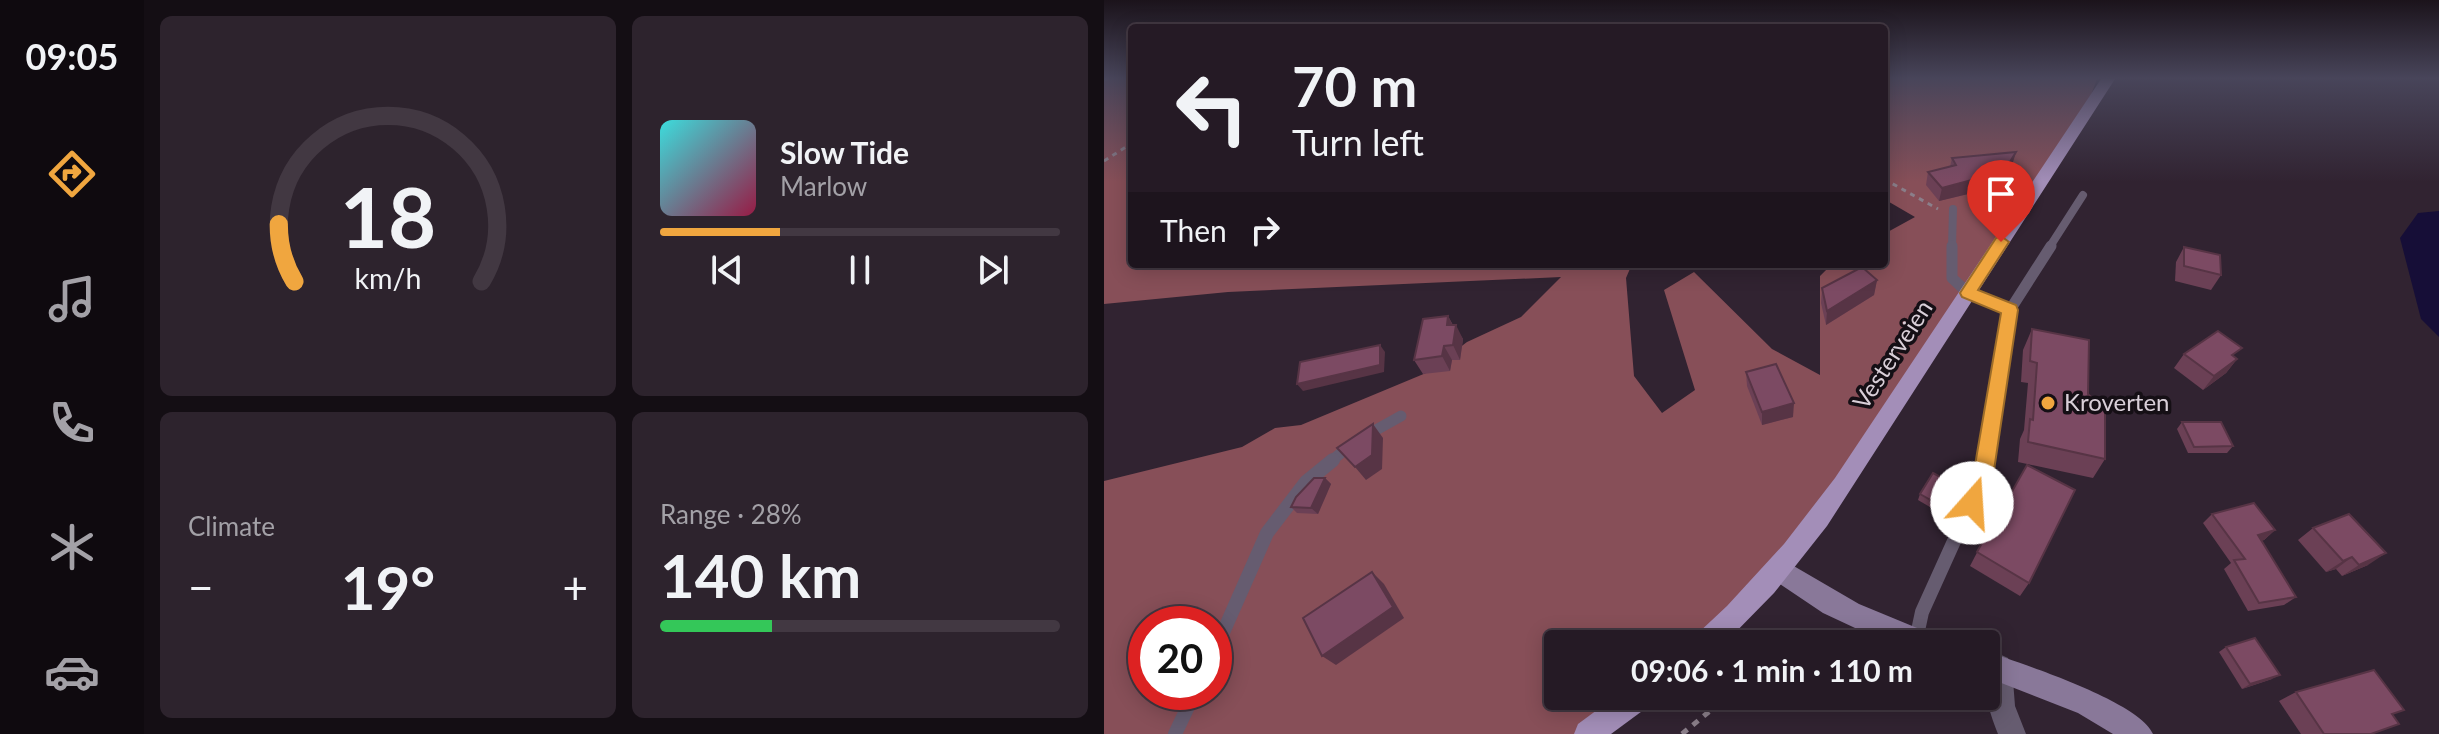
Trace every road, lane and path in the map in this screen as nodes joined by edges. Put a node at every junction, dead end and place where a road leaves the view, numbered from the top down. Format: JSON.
{"nodes":[{"id":1,"x":2086,"y":113,"type":"edge"},
{"id":2,"x":1128,"y":146,"type":"edge"},
{"id":3,"x":1104,"y":161,"type":"edge"},
{"id":4,"x":1888,"y":181,"type":"edge"},
{"id":5,"x":2083,"y":195,"type":"dead end"},
{"id":6,"x":1954,"y":214,"type":"joint"},
{"id":7,"x":1968,"y":293,"type":"junction"},
{"id":8,"x":2010,"y":310,"type":"junction"},
{"id":9,"x":1401,"y":416,"type":"dead end"},
{"id":10,"x":1780,"y":570,"type":"junction"},
{"id":11,"x":1232,"y":612,"type":"edge"},
{"id":12,"x":1722,"y":630,"type":"edge"},
{"id":13,"x":1883,"y":630,"type":"edge"},
{"id":14,"x":1921,"y":630,"type":"edge"},
{"id":15,"x":2000,"y":669,"type":"edge"},
{"id":16,"x":2000,"y":702,"type":"edge"},
{"id":17,"x":1186,"y":710,"type":"edge"},
{"id":18,"x":1620,"y":710,"type":"edge"},
{"id":19,"x":1708,"y":710,"type":"edge"},
{"id":20,"x":1175,"y":734,"type":"edge"},
{"id":21,"x":1588,"y":734,"type":"edge"},
{"id":22,"x":1682,"y":734,"type":"edge"},
{"id":23,"x":2012,"y":734,"type":"edge"},
{"id":24,"x":2139,"y":734,"type":"edge"}],
"edges":[{"from":1,"to":7,"type":"main road","name":"Vesterveien"},
{"from":2,"to":3,"type":"path"},
{"from":4,"to":6,"type":"path"},
{"from":5,"to":8,"type":"lane"},
{"from":6,"to":7,"type":"lane"},
{"from":7,"to":8,"type":"lane"},
{"from":7,"to":10,"type":"main road","name":"Vesterveien"},
{"from":8,"to":14,"type":"lane"},
{"from":9,"to":11,"type":"lane"},
{"from":10,"to":12,"type":"main road","name":"Vesterveien"},
{"from":10,"to":13,"type":"main road"},
{"from":15,"to":24,"type":"main road"},
{"from":16,"to":23,"type":"street"},
{"from":17,"to":20,"type":"lane"},
{"from":18,"to":21,"type":"main road"},
{"from":19,"to":22,"type":"path"}]}
